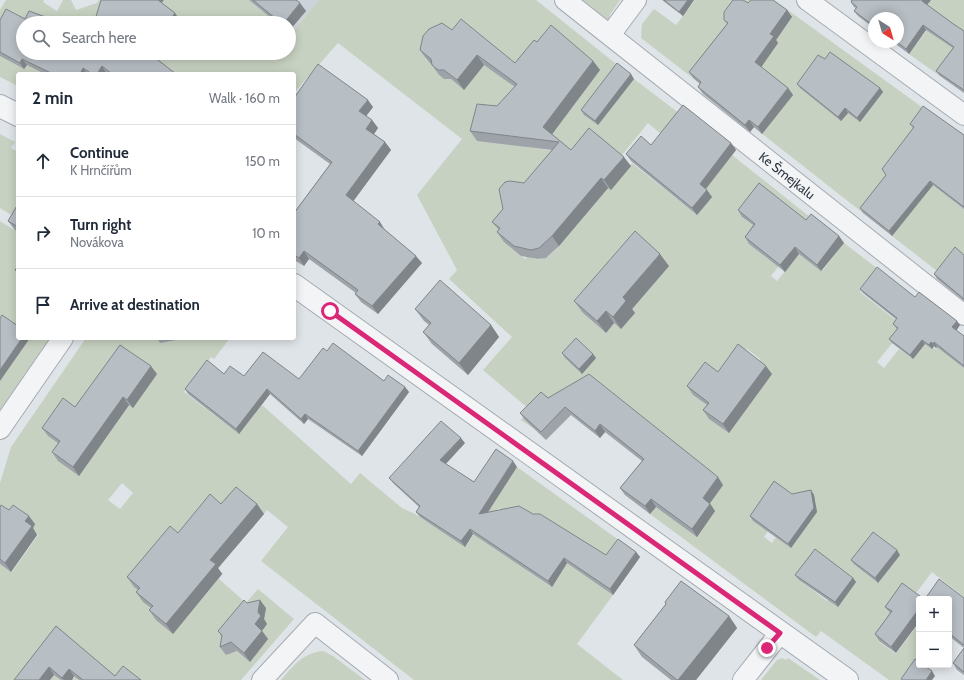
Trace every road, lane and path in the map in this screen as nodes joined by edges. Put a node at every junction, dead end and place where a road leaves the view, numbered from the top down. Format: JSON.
{"nodes":[{"id":1,"x":565,"y":0,"type":"edge"},
{"id":2,"x":636,"y":0,"type":"edge"},
{"id":3,"x":806,"y":0,"type":"edge"},
{"id":4,"x":610,"y":36,"type":"junction"},
{"id":5,"x":0,"y":106,"type":"edge"},
{"id":6,"x":16,"y":114,"type":"edge"},
{"id":7,"x":964,"y":114,"type":"edge"},
{"id":8,"x":296,"y":286,"type":"edge"},
{"id":9,"x":964,"y":315,"type":"edge"},
{"id":10,"x":62,"y":340,"type":"edge"},
{"id":11,"x":0,"y":429,"type":"edge"},
{"id":12,"x":780,"y":633,"type":"junction"},
{"id":13,"x":262,"y":680,"type":"edge"},
{"id":14,"x":388,"y":680,"type":"edge"},
{"id":15,"x":743,"y":680,"type":"edge"},
{"id":16,"x":847,"y":680,"type":"edge"}],
"edges":[{"from":1,"to":4,"type":"street","name":"Ke Šmejkalu"},
{"from":2,"to":4,"type":"street"},
{"from":3,"to":7,"type":"street"},
{"from":4,"to":9,"type":"street","name":"Ke Šmejkalu"},
{"from":5,"to":6,"type":"street"},
{"from":8,"to":12,"type":"street"},
{"from":10,"to":11,"type":"street"},
{"from":12,"to":15,"type":"street"},
{"from":12,"to":16,"type":"street"},
{"from":13,"to":14,"type":"street"}]}
